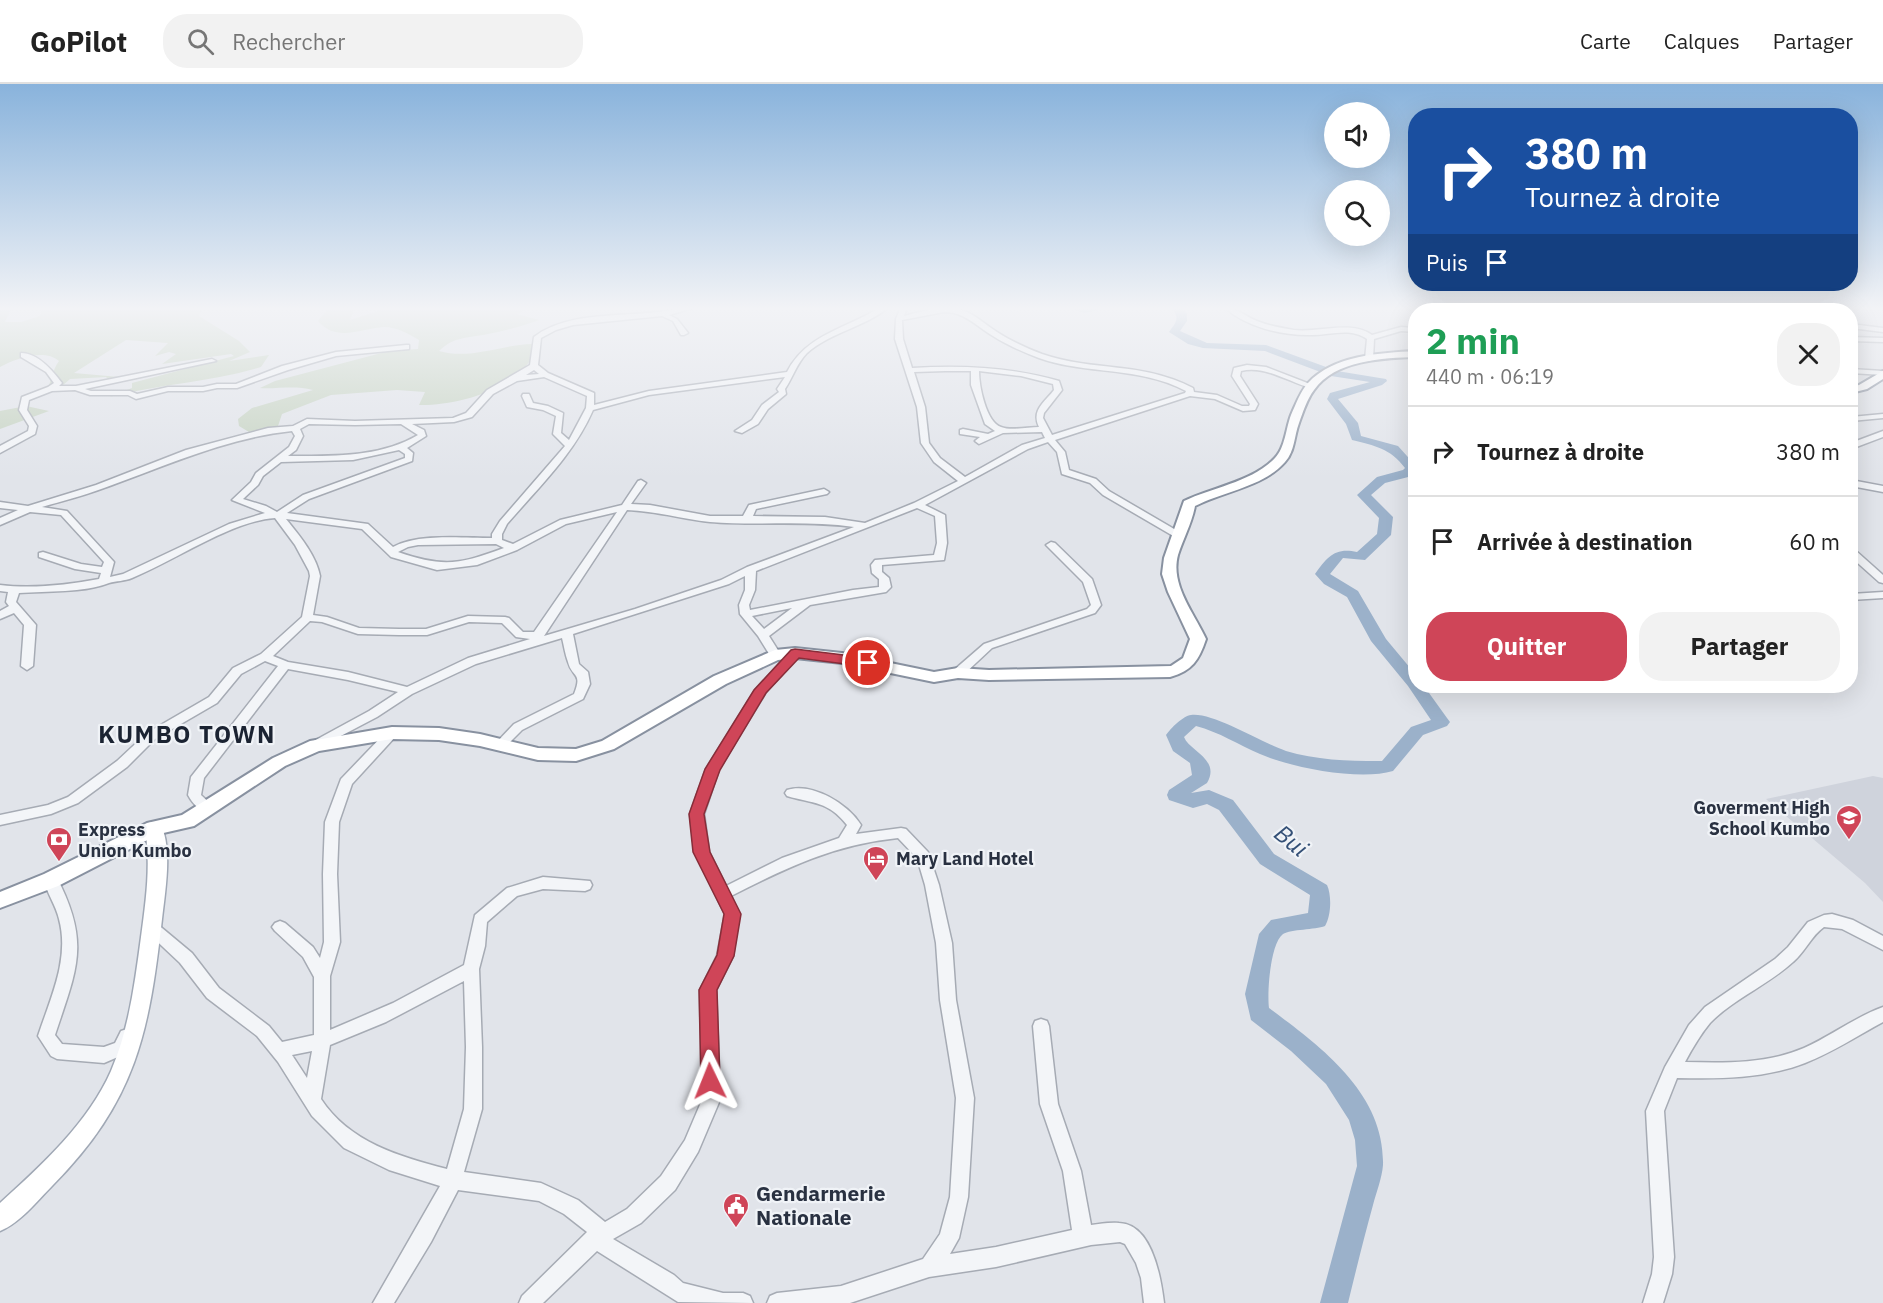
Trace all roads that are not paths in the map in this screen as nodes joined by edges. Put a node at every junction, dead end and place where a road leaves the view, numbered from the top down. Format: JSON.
{"nodes":[{"id":1,"x":38,"y":364,"type":"edge"},
{"id":2,"x":197,"y":364,"type":"edge"},
{"id":3,"x":304,"y":364,"type":"edge"},
{"id":4,"x":795,"y":364,"type":"edge"},
{"id":5,"x":907,"y":364,"type":"edge"},
{"id":6,"x":1073,"y":364,"type":"edge"},
{"id":7,"x":1355,"y":364,"type":"edge"},
{"id":8,"x":534,"y":366,"type":"joint"},
{"id":9,"x":975,"y":369,"type":"junction"},
{"id":10,"x":909,"y":370,"type":"junction"},
{"id":11,"x":1858,"y":372,"type":"edge"},
{"id":12,"x":787,"y":374,"type":"junction"},
{"id":13,"x":1883,"y":374,"type":"edge"},
{"id":14,"x":545,"y":375,"type":"junction"},
{"id":15,"x":515,"y":379,"type":"junction"},
{"id":16,"x":1311,"y":386,"type":"junction"},
{"id":17,"x":51,"y":388,"type":"junction"},
{"id":18,"x":76,"y":388,"type":"junction"},
{"id":19,"x":1858,"y":388,"type":"edge"},
{"id":20,"x":1189,"y":392,"type":"junction"},
{"id":21,"x":526,"y":396,"type":"dead end"},
{"id":22,"x":591,"y":408,"type":"junction"},
{"id":23,"x":1883,"y":416,"type":"edge"},
{"id":24,"x":1858,"y":418,"type":"edge"},
{"id":25,"x":400,"y":421,"type":"junction"},
{"id":26,"x":295,"y":428,"type":"junction"},
{"id":27,"x":1045,"y":429,"type":"junction"},
{"id":28,"x":739,"y":431,"type":"dead end"},
{"id":29,"x":1000,"y":431,"type":"junction"},
{"id":30,"x":963,"y":432,"type":"dead end"},
{"id":31,"x":1883,"y":434,"type":"edge"},
{"id":32,"x":1049,"y":438,"type":"junction"},
{"id":33,"x":1858,"y":443,"type":"edge"},
{"id":34,"x":569,"y":445,"type":"junction"},
{"id":35,"x":400,"y":447,"type":"junction"},
{"id":36,"x":0,"y":450,"type":"edge"},
{"id":37,"x":278,"y":459,"type":"junction"},
{"id":38,"x":964,"y":481,"type":"junction"},
{"id":39,"x":641,"y":483,"type":"dead end"},
{"id":40,"x":1858,"y":484,"type":"edge"},
{"id":41,"x":1883,"y":489,"type":"edge"},
{"id":42,"x":824,"y":492,"type":"dead end"},
{"id":43,"x":0,"y":504,"type":"edge"},
{"id":44,"x":917,"y":505,"type":"junction"},
{"id":45,"x":624,"y":507,"type":"junction"},
{"id":46,"x":30,"y":508,"type":"junction"},
{"id":47,"x":276,"y":515,"type":"junction"},
{"id":48,"x":747,"y":519,"type":"junction"},
{"id":49,"x":0,"y":522,"type":"edge"},
{"id":50,"x":866,"y":526,"type":"junction"},
{"id":51,"x":1178,"y":535,"type":"junction"},
{"id":52,"x":497,"y":542,"type":"junction"},
{"id":53,"x":1051,"y":545,"type":"dead end"},
{"id":54,"x":513,"y":548,"type":"junction"},
{"id":55,"x":392,"y":552,"type":"junction"},
{"id":56,"x":44,"y":555,"type":"dead end"},
{"id":57,"x":1858,"y":558,"type":"edge"},
{"id":58,"x":751,"y":569,"type":"junction"},
{"id":59,"x":105,"y":571,"type":"junction"},
{"id":60,"x":1883,"y":580,"type":"edge"},
{"id":61,"x":103,"y":583,"type":"junction"},
{"id":62,"x":0,"y":588,"type":"edge"},
{"id":63,"x":14,"y":590,"type":"junction"},
{"id":64,"x":1883,"y":595,"type":"edge"},
{"id":65,"x":1858,"y":597,"type":"edge"},
{"id":66,"x":811,"y":601,"type":"junction"},
{"id":67,"x":14,"y":608,"type":"junction"},
{"id":68,"x":745,"y":614,"type":"junction"},
{"id":69,"x":0,"y":616,"type":"edge"},
{"id":70,"x":307,"y":618,"type":"junction"},
{"id":71,"x":567,"y":634,"type":"junction"},
{"id":72,"x":763,"y":634,"type":"junction"},
{"id":73,"x":536,"y":639,"type":"junction"},
{"id":74,"x":795,"y":653,"type":"junction"},
{"id":75,"x":775,"y":655,"type":"junction"},
{"id":76,"x":265,"y":657,"type":"junction"},
{"id":77,"x":285,"y":665,"type":"junction"},
{"id":78,"x":27,"y":666,"type":"dead end"},
{"id":79,"x":958,"y":673,"type":"junction"},
{"id":80,"x":408,"y":691,"type":"junction"},
{"id":81,"x":392,"y":733,"type":"junction"},
{"id":82,"x":500,"y":744,"type":"junction"},
{"id":83,"x":316,"y":745,"type":"junction"},
{"id":84,"x":792,"y":794,"type":"dead end"},
{"id":85,"x":208,"y":808,"type":"junction"},
{"id":86,"x":0,"y":820,"type":"edge"},
{"id":87,"x":854,"y":825,"type":"junction"},
{"id":88,"x":154,"y":828,"type":"junction"},
{"id":89,"x":872,"y":835,"type":"junction"},
{"id":90,"x":845,"y":840,"type":"junction"},
{"id":91,"x":51,"y":880,"type":"junction"},
{"id":92,"x":585,"y":885,"type":"dead end"},
{"id":93,"x":722,"y":894,"type":"junction"},
{"id":94,"x":0,"y":900,"type":"edge"},
{"id":95,"x":151,"y":927,"type":"junction"},
{"id":96,"x":280,"y":927,"type":"dead end"},
{"id":97,"x":1883,"y":944,"type":"edge"},
{"id":98,"x":471,"y":969,"type":"junction"},
{"id":99,"x":322,"y":976,"type":"junction"},
{"id":100,"x":1883,"y":1014,"type":"edge"},
{"id":101,"x":135,"y":1019,"type":"junction"},
{"id":102,"x":1041,"y":1026,"type":"dead end"},
{"id":103,"x":322,"y":1040,"type":"junction"},
{"id":104,"x":278,"y":1050,"type":"junction"},
{"id":105,"x":1672,"y":1070,"type":"junction"},
{"id":106,"x":312,"y":1100,"type":"junction"},
{"id":107,"x":453,"y":1180,"type":"junction"},
{"id":108,"x":0,"y":1219,"type":"edge"},
{"id":109,"x":1083,"y":1236,"type":"junction"},
{"id":110,"x":595,"y":1239,"type":"junction"},
{"id":111,"x":929,"y":1267,"type":"junction"},
{"id":112,"x":676,"y":1298,"type":"edge"},
{"id":113,"x":383,"y":1303,"type":"edge"},
{"id":114,"x":530,"y":1303,"type":"edge"},
{"id":115,"x":743,"y":1303,"type":"edge"},
{"id":116,"x":777,"y":1303,"type":"edge"},
{"id":117,"x":1154,"y":1303,"type":"edge"},
{"id":118,"x":1653,"y":1303,"type":"edge"}],
"edges":[{"from":1,"to":17,"type":"street"},
{"from":2,"to":18,"type":"street"},
{"from":3,"to":18,"type":"street"},
{"from":4,"to":12,"type":"street"},
{"from":5,"to":10,"type":"street"},
{"from":6,"to":20,"type":"street"},
{"from":7,"to":16,"type":"highway"},
{"from":8,"to":14,"type":"street"},
{"from":8,"to":15,"type":"street"},
{"from":9,"to":10,"type":"street"},
{"from":9,"to":27,"type":"street"},
{"from":9,"to":29,"type":"street"},
{"from":10,"to":38,"type":"street"},
{"from":11,"to":13,"type":"street"},
{"from":12,"to":22,"type":"street"},
{"from":12,"to":28,"type":"street"},
{"from":13,"to":19,"type":"highway"},
{"from":14,"to":15,"type":"street"},
{"from":14,"to":22,"type":"street"},
{"from":15,"to":25,"type":"street"},
{"from":16,"to":20,"type":"street"},
{"from":16,"to":51,"type":"highway"},
{"from":17,"to":18,"type":"street"},
{"from":17,"to":36,"type":"street"},
{"from":20,"to":32,"type":"street"},
{"from":21,"to":34,"type":"street"},
{"from":22,"to":34,"type":"street"},
{"from":23,"to":24,"type":"street"},
{"from":25,"to":26,"type":"street"},
{"from":25,"to":35,"type":"street"},
{"from":26,"to":37,"type":"street"},
{"from":26,"to":46,"type":"street"},
{"from":27,"to":29,"type":"street"},
{"from":27,"to":32,"type":"street"},
{"from":29,"to":30,"type":"street"},
{"from":31,"to":33,"type":"street"},
{"from":32,"to":38,"type":"street"},
{"from":32,"to":51,"type":"street"},
{"from":34,"to":52,"type":"street"},
{"from":35,"to":37,"type":"street"},
{"from":35,"to":47,"type":"street"},
{"from":37,"to":47,"type":"street"},
{"from":38,"to":44,"type":"street"},
{"from":39,"to":45,"type":"street"},
{"from":40,"to":41,"type":"street"},
{"from":42,"to":48,"type":"street"},
{"from":43,"to":46,"type":"street"},
{"from":44,"to":50,"type":"street"},
{"from":44,"to":66,"type":"street"},
{"from":45,"to":48,"type":"street"},
{"from":45,"to":54,"type":"street"},
{"from":45,"to":73,"type":"street"},
{"from":46,"to":49,"type":"street"},
{"from":46,"to":59,"type":"street"},
{"from":47,"to":55,"type":"street"},
{"from":47,"to":61,"type":"street"},
{"from":47,"to":70,"type":"street"},
{"from":48,"to":50,"type":"street"},
{"from":50,"to":58,"type":"street"},
{"from":51,"to":79,"type":"highway"},
{"from":52,"to":54,"type":"street"},
{"from":52,"to":55,"type":"street"},
{"from":53,"to":79,"type":"street"},
{"from":54,"to":55,"type":"street"},
{"from":56,"to":59,"type":"street"},
{"from":57,"to":60,"type":"street"},
{"from":58,"to":68,"type":"street"},
{"from":58,"to":71,"type":"street"},
{"from":59,"to":61,"type":"street"},
{"from":61,"to":63,"type":"street"},
{"from":62,"to":63,"type":"street"},
{"from":63,"to":67,"type":"street"},
{"from":64,"to":65,"type":"street"},
{"from":66,"to":68,"type":"street"},
{"from":66,"to":72,"type":"street"},
{"from":67,"to":69,"type":"street"},
{"from":67,"to":78,"type":"street"},
{"from":68,"to":72,"type":"street"},
{"from":70,"to":73,"type":"street"},
{"from":70,"to":76,"type":"street"},
{"from":71,"to":73,"type":"street"},
{"from":71,"to":82,"type":"street"},
{"from":72,"to":75,"type":"street"},
{"from":73,"to":80,"type":"street"},
{"from":74,"to":75,"type":"highway"},
{"from":74,"to":79,"type":"highway"},
{"from":74,"to":93,"type":"street"},
{"from":75,"to":82,"type":"highway"},
{"from":76,"to":77,"type":"street"},
{"from":76,"to":86,"type":"street"},
{"from":77,"to":80,"type":"street"},
{"from":77,"to":85,"type":"street"},
{"from":80,"to":83,"type":"street"},
{"from":81,"to":82,"type":"highway"},
{"from":81,"to":83,"type":"highway"},
{"from":81,"to":99,"type":"street"},
{"from":83,"to":85,"type":"highway"},
{"from":84,"to":87,"type":"street"},
{"from":85,"to":88,"type":"highway"},
{"from":87,"to":89,"type":"street"},
{"from":87,"to":90,"type":"street"},
{"from":88,"to":91,"type":"highway"},
{"from":88,"to":95,"type":"main road"},
{"from":89,"to":90,"type":"street"},
{"from":89,"to":111,"type":"street"},
{"from":90,"to":93,"type":"street"},
{"from":91,"to":94,"type":"highway"},
{"from":91,"to":101,"type":"street"},
{"from":92,"to":98,"type":"street"},
{"from":93,"to":110,"type":"street"},
{"from":95,"to":101,"type":"main road"},
{"from":95,"to":104,"type":"street"},
{"from":96,"to":99,"type":"street"},
{"from":97,"to":105,"type":"street"},
{"from":98,"to":103,"type":"street"},
{"from":98,"to":107,"type":"street"},
{"from":99,"to":103,"type":"street"},
{"from":100,"to":105,"type":"street"},
{"from":101,"to":108,"type":"main road"},
{"from":102,"to":109,"type":"street"},
{"from":103,"to":104,"type":"street"},
{"from":103,"to":106,"type":"street"},
{"from":104,"to":106,"type":"street"},
{"from":105,"to":118,"type":"street"},
{"from":106,"to":107,"type":"street"},
{"from":107,"to":110,"type":"street"},
{"from":107,"to":113,"type":"street"},
{"from":109,"to":111,"type":"street"},
{"from":109,"to":117,"type":"street"},
{"from":110,"to":112,"type":"street"},
{"from":110,"to":114,"type":"street"},
{"from":111,"to":116,"type":"street"},
{"from":112,"to":115,"type":"street"}]}
